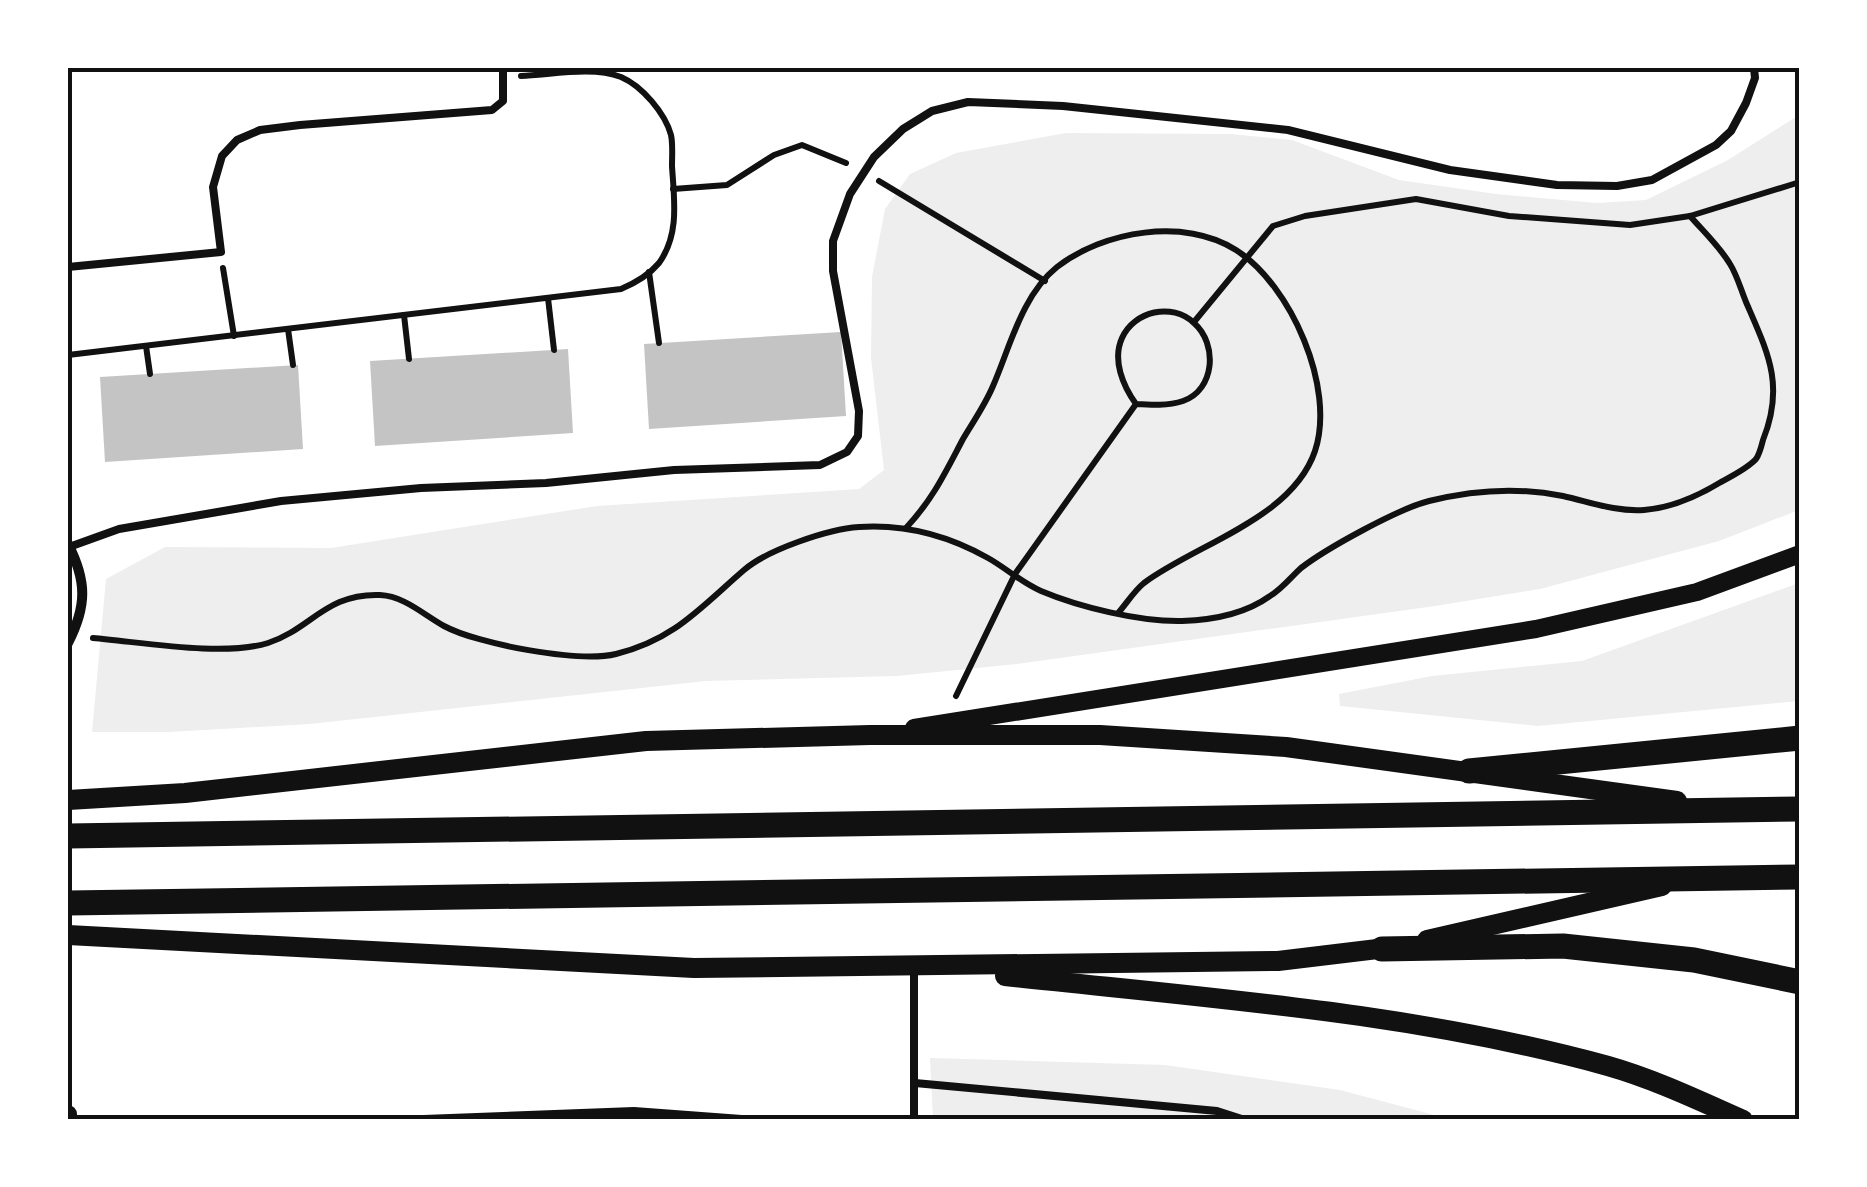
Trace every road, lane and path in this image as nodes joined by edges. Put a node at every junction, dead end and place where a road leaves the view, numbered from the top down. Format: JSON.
{"nodes":[{"id":1,"x":1754,"y":68,"type":"edge"},
{"id":2,"x":503,"y":72,"type":"edge"},
{"id":3,"x":1800,"y":182,"type":"edge"},
{"id":4,"x":1690,"y":216,"type":"junction"},
{"id":5,"x":221,"y":252,"type":"junction"},
{"id":6,"x":1246,"y":259,"type":"junction"},
{"id":7,"x":68,"y":267,"type":"edge"},
{"id":8,"x":650,"y":272,"type":"junction"},
{"id":9,"x":548,"y":298,"type":"junction"},
{"id":10,"x":404,"y":315,"type":"junction"},
{"id":11,"x":1194,"y":322,"type":"junction"},
{"id":12,"x":288,"y":329,"type":"junction"},
{"id":13,"x":234,"y":336,"type":"junction"},
{"id":14,"x":659,"y":343,"type":"dead end"},
{"id":15,"x":146,"y":346,"type":"junction"},
{"id":16,"x":554,"y":350,"type":"dead end"},
{"id":17,"x":68,"y":355,"type":"edge"},
{"id":18,"x":409,"y":359,"type":"dead end"},
{"id":19,"x":292,"y":365,"type":"dead end"},
{"id":20,"x":150,"y":374,"type":"dead end"},
{"id":21,"x":1136,"y":404,"type":"junction"},
{"id":22,"x":906,"y":528,"type":"junction"},
{"id":23,"x":68,"y":545,"type":"edge"},
{"id":24,"x":1800,"y":554,"type":"edge"},
{"id":25,"x":1015,"y":574,"type":"junction"},
{"id":26,"x":1119,"y":612,"type":"junction"},
{"id":27,"x":70,"y":640,"type":"edge"},
{"id":28,"x":943,"y":724,"type":"junction"},
{"id":29,"x":870,"y":735,"type":"junction"},
{"id":30,"x":1800,"y":738,"type":"edge"},
{"id":31,"x":1469,"y":771,"type":"junction"},
{"id":32,"x":68,"y":800,"type":"edge"},
{"id":33,"x":1787,"y":809,"type":"edge"},
{"id":34,"x":68,"y":836,"type":"edge"},
{"id":35,"x":1788,"y":878,"type":"edge"},
{"id":36,"x":68,"y":903,"type":"edge"},
{"id":37,"x":68,"y":935,"type":"edge"},
{"id":38,"x":1382,"y":949,"type":"junction"},
{"id":39,"x":914,"y":966,"type":"junction"},
{"id":40,"x":1800,"y":982,"type":"edge"},
{"id":41,"x":915,"y":1082,"type":"junction"},
{"id":42,"x":397,"y":1120,"type":"edge"},
{"id":43,"x":755,"y":1120,"type":"edge"},
{"id":44,"x":914,"y":1120,"type":"edge"},
{"id":45,"x":1245,"y":1120,"type":"edge"},
{"id":46,"x":1743,"y":1120,"type":"edge"}],
"edges":[{"from":1,"to":23,"type":"lane"},
{"from":2,"to":5,"type":"lane"},
{"from":2,"to":8,"type":"path"},
{"from":3,"to":4,"type":"path"},
{"from":4,"to":6,"type":"path"},
{"from":4,"to":26,"type":"path"},
{"from":5,"to":7,"type":"lane"},
{"from":5,"to":13,"type":"path"},
{"from":6,"to":11,"type":"path"},
{"from":6,"to":22,"type":"path"},
{"from":6,"to":26,"type":"path"},
{"from":8,"to":9,"type":"path"},
{"from":8,"to":14,"type":"path"},
{"from":9,"to":10,"type":"path"},
{"from":9,"to":16,"type":"path"},
{"from":10,"to":12,"type":"path"},
{"from":10,"to":18,"type":"path"},
{"from":11,"to":21,"type":"path"},
{"from":11,"to":21,"type":"path"},
{"from":12,"to":13,"type":"path"},
{"from":12,"to":19,"type":"path"},
{"from":13,"to":15,"type":"path"},
{"from":15,"to":17,"type":"path"},
{"from":15,"to":20,"type":"path"},
{"from":21,"to":25,"type":"path"},
{"from":22,"to":25,"type":"path"},
{"from":22,"to":27,"type":"path"},
{"from":23,"to":27,"type":"street"},
{"from":24,"to":28,"type":"street"},
{"from":25,"to":26,"type":"path"},
{"from":25,"to":28,"type":"path"},
{"from":28,"to":29,"type":"street"},
{"from":29,"to":31,"type":"main road"},
{"from":29,"to":32,"type":"main road"},
{"from":30,"to":31,"type":"highway"},
{"from":31,"to":33,"type":"main road"},
{"from":33,"to":34,"type":"highway"},
{"from":35,"to":36,"type":"highway"},
{"from":35,"to":38,"type":"main road"},
{"from":37,"to":39,"type":"main road"},
{"from":38,"to":39,"type":"main road"},
{"from":38,"to":40,"type":"highway"},
{"from":39,"to":41,"type":"lane"},
{"from":39,"to":46,"type":"main road"},
{"from":41,"to":44,"type":"lane"},
{"from":41,"to":45,"type":"lane"},
{"from":42,"to":43,"type":"lane"}]}
